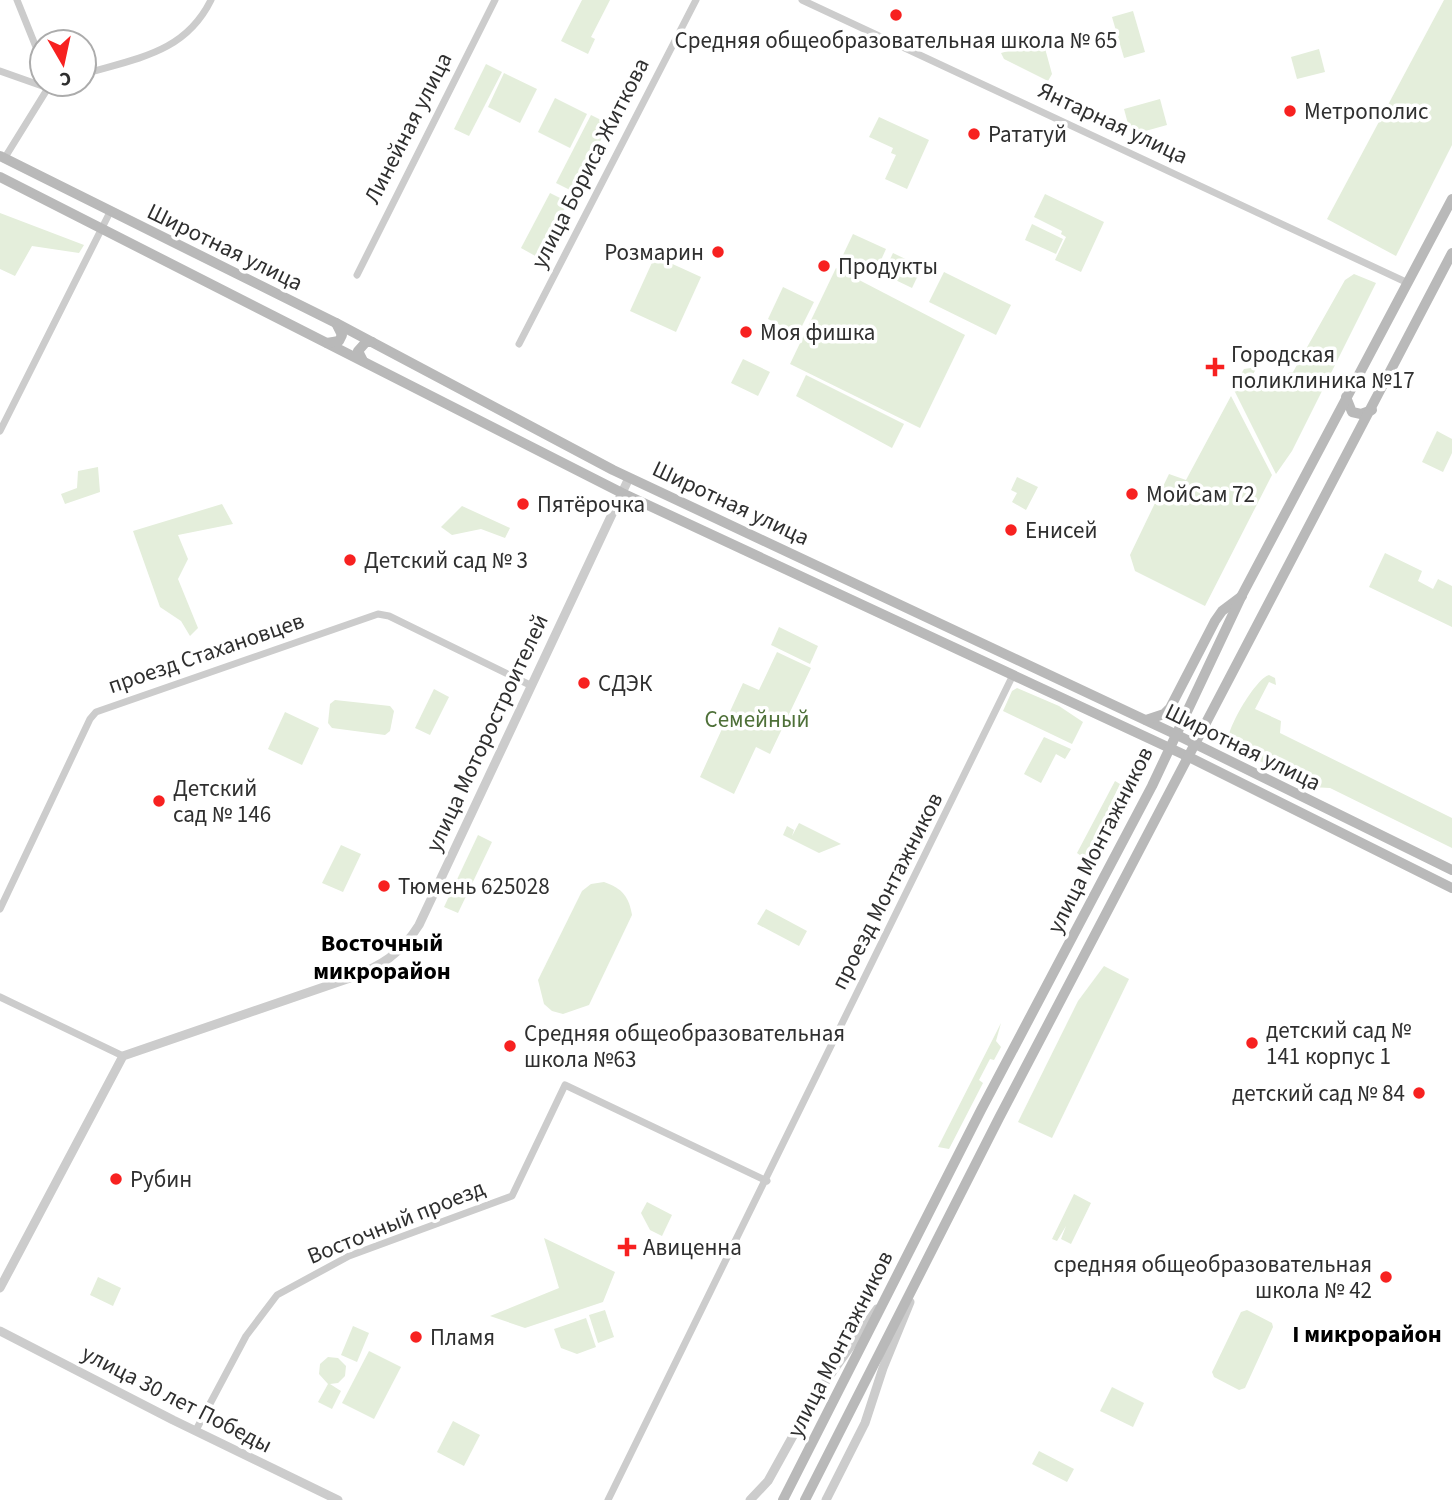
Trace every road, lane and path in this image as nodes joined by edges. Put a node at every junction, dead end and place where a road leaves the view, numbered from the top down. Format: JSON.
{"nodes":[{"id":1,"x":17,"y":0,"type":"edge"},
{"id":2,"x":211,"y":0,"type":"edge"},
{"id":3,"x":495,"y":0,"type":"edge"},
{"id":4,"x":696,"y":0,"type":"edge"},
{"id":5,"x":802,"y":0,"type":"edge"},
{"id":6,"x":28,"y":28,"type":"edge"},
{"id":7,"x":98,"y":69,"type":"edge"},
{"id":8,"x":0,"y":71,"type":"edge"},
{"id":9,"x":28,"y":80,"type":"edge"},
{"id":10,"x":40,"y":98,"type":"edge"},
{"id":11,"x":2,"y":158,"type":"edge"},
{"id":12,"x":0,"y":177,"type":"edge"},
{"id":13,"x":1452,"y":198,"type":"edge"},
{"id":14,"x":110,"y":212,"type":"junction"},
{"id":15,"x":103,"y":229,"type":"junction"},
{"id":16,"x":1452,"y":253,"type":"edge"},
{"id":17,"x":1448,"y":270,"type":"edge"},
{"id":18,"x":357,"y":275,"type":"dead end"},
{"id":19,"x":1408,"y":283,"type":"junction"},
{"id":20,"x":336,"y":323,"type":"junction"},
{"id":21,"x":372,"y":342,"type":"junction"},
{"id":22,"x":326,"y":343,"type":"junction"},
{"id":23,"x":519,"y":344,"type":"dead end"},
{"id":24,"x":363,"y":361,"type":"junction"},
{"id":25,"x":1346,"y":397,"type":"junction"},
{"id":26,"x":1372,"y":410,"type":"junction"},
{"id":27,"x":0,"y":431,"type":"edge"},
{"id":28,"x":629,"y":478,"type":"junction"},
{"id":29,"x":622,"y":493,"type":"junction"},
{"id":30,"x":854,"y":582,"type":"junction"},
{"id":31,"x":1242,"y":595,"type":"junction"},
{"id":32,"x":846,"y":597,"type":"junction"},
{"id":33,"x":891,"y":600,"type":"junction"},
{"id":34,"x":884,"y":615,"type":"junction"},
{"id":35,"x":1013,"y":675,"type":"junction"},
{"id":36,"x":530,"y":685,"type":"junction"},
{"id":37,"x":1145,"y":720,"type":"junction"},
{"id":38,"x":1175,"y":734,"type":"junction"},
{"id":39,"x":1195,"y":744,"type":"junction"},
{"id":40,"x":1169,"y":748,"type":"junction"},
{"id":41,"x":1189,"y":757,"type":"junction"},
{"id":42,"x":1452,"y":870,"type":"edge"},
{"id":43,"x":1452,"y":888,"type":"edge"},
{"id":44,"x":0,"y":909,"type":"edge"},
{"id":45,"x":0,"y":997,"type":"edge"},
{"id":46,"x":123,"y":1056,"type":"junction"},
{"id":47,"x":767,"y":1181,"type":"junction"},
{"id":48,"x":923,"y":1269,"type":"junction"},
{"id":49,"x":0,"y":1288,"type":"edge"},
{"id":50,"x":882,"y":1303,"type":"junction"},
{"id":51,"x":0,"y":1331,"type":"edge"},
{"id":52,"x":196,"y":1430,"type":"junction"},
{"id":53,"x":338,"y":1500,"type":"edge"},
{"id":54,"x":608,"y":1500,"type":"edge"},
{"id":55,"x":750,"y":1500,"type":"edge"},
{"id":56,"x":783,"y":1500,"type":"edge"},
{"id":57,"x":805,"y":1500,"type":"edge"},
{"id":58,"x":826,"y":1500,"type":"edge"}],
"edges":[{"from":1,"to":6,"type":"street"},
{"from":2,"to":7,"type":"street"},
{"from":3,"to":18,"type":"street","name":"Линейная улица"},
{"from":4,"to":23,"type":"street","name":"улица Бориса Житкова"},
{"from":5,"to":19,"type":"street","name":"Янтарная улица"},
{"from":8,"to":9,"type":"street"},
{"from":10,"to":11,"type":"street"},
{"from":11,"to":14,"type":"main road","name":"Широтная улица"},
{"from":12,"to":15,"type":"main road","name":"Широтная улица"},
{"from":13,"to":19,"type":"main road","name":"улица Монтажников"},
{"from":14,"to":15,"type":"street"},
{"from":14,"to":20,"type":"main road","name":"Широтная улица"},
{"from":15,"to":22,"type":"main road","name":"Широтная улица"},
{"from":15,"to":27,"type":"street"},
{"from":16,"to":17,"type":"main road","name":"улица Монтажников"},
{"from":17,"to":26,"type":"main road","name":"улица Монтажников"},
{"from":19,"to":25,"type":"main road","name":"улица Монтажников"},
{"from":20,"to":21,"type":"main road","name":"Широтная улица"},
{"from":20,"to":22,"type":"main road"},
{"from":21,"to":24,"type":"main road"},
{"from":21,"to":28,"type":"main road","name":"Широтная улица"},
{"from":22,"to":24,"type":"main road","name":"Широтная улица"},
{"from":24,"to":29,"type":"main road","name":"Широтная улица"},
{"from":25,"to":26,"type":"main road"},
{"from":25,"to":31,"type":"main road","name":"улица Монтажников"},
{"from":26,"to":39,"type":"main road","name":"улица Монтажников"},
{"from":28,"to":29,"type":"street","name":"улица Моторостроителей"},
{"from":28,"to":30,"type":"main road","name":"Широтная улица"},
{"from":29,"to":32,"type":"main road","name":"Широтная улица"},
{"from":29,"to":36,"type":"street","name":"улица Моторостроителей"},
{"from":30,"to":32,"type":"main road"},
{"from":30,"to":33,"type":"main road","name":"Широтная улица"},
{"from":31,"to":37,"type":"main road"},
{"from":31,"to":38,"type":"main road","name":"улица Монтажников"},
{"from":32,"to":34,"type":"main road","name":"Широтная улица"},
{"from":33,"to":34,"type":"main road"},
{"from":33,"to":37,"type":"main road","name":"Широтная улица"},
{"from":34,"to":35,"type":"main road","name":"Широтная улица"},
{"from":35,"to":40,"type":"main road","name":"Широтная улица"},
{"from":35,"to":47,"type":"street","name":"проезд Монтажников"},
{"from":36,"to":44,"type":"street","name":"проезд Стахановцев"},
{"from":36,"to":46,"type":"street","name":"улица Моторостроителей"},
{"from":37,"to":38,"type":"main road","name":"Широтная улица"},
{"from":38,"to":39,"type":"main road","name":"Широтная улица"},
{"from":38,"to":40,"type":"main road","name":"улица Монтажников"},
{"from":39,"to":41,"type":"main road","name":"улица Монтажников"},
{"from":39,"to":42,"type":"main road","name":"Широтная улица"},
{"from":40,"to":41,"type":"main road","name":"Широтная улица"},
{"from":40,"to":50,"type":"main road","name":"улица Монтажников"},
{"from":41,"to":43,"type":"main road","name":"Широтная улица"},
{"from":41,"to":48,"type":"main road","name":"улица Монтажников"},
{"from":45,"to":46,"type":"street"},
{"from":46,"to":49,"type":"street"},
{"from":47,"to":52,"type":"street","name":"Восточный проезд"},
{"from":47,"to":54,"type":"street","name":"проезд Монтажников"},
{"from":48,"to":57,"type":"main road","name":"улица Монтажников"},
{"from":48,"to":58,"type":"street"},
{"from":50,"to":55,"type":"street"},
{"from":50,"to":56,"type":"main road","name":"улица Монтажников"},
{"from":51,"to":52,"type":"street","name":"улица 30 лет Победы"},
{"from":52,"to":53,"type":"street","name":"улица 30 лет Победы"}]}
